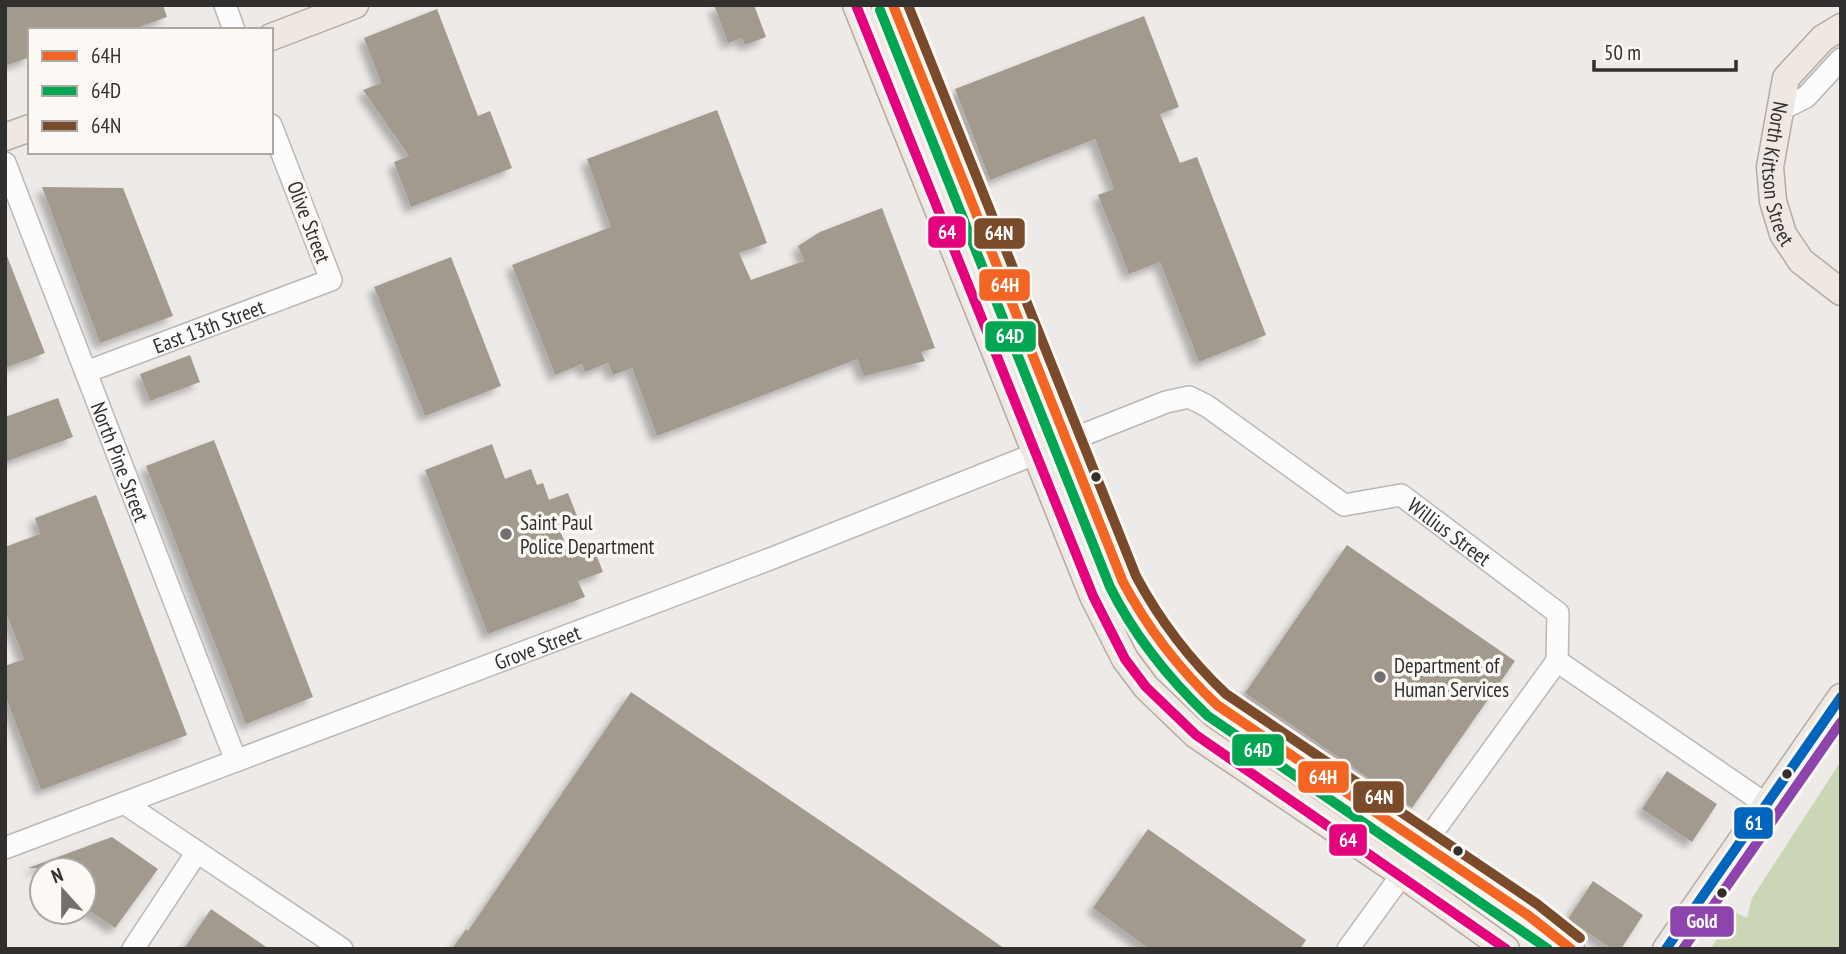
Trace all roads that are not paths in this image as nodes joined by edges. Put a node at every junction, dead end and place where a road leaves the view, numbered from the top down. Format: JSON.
{"nodes":[{"id":1,"x":225,"y":5,"type":"edge"},
{"id":2,"x":355,"y":5,"type":"edge"},
{"id":3,"x":856,"y":5,"type":"edge"},
{"id":4,"x":893,"y":5,"type":"edge"},
{"id":5,"x":1841,"y":27,"type":"edge"},
{"id":6,"x":233,"y":28,"type":"edge"},
{"id":7,"x":273,"y":36,"type":"edge"},
{"id":8,"x":1841,"y":60,"type":"edge"},
{"id":9,"x":1782,"y":109,"type":"junction"},
{"id":10,"x":28,"y":129,"type":"edge"},
{"id":11,"x":273,"y":130,"type":"edge"},
{"id":12,"x":5,"y":137,"type":"edge"},
{"id":13,"x":5,"y":163,"type":"edge"},
{"id":14,"x":331,"y":280,"type":"joint"},
{"id":15,"x":1841,"y":292,"type":"edge"},
{"id":16,"x":86,"y":372,"type":"junction"},
{"id":17,"x":1068,"y":442,"type":"junction"},
{"id":18,"x":1038,"y":454,"type":"junction"},
{"id":19,"x":1557,"y":661,"type":"junction"},
{"id":20,"x":1841,"y":697,"type":"edge"},
{"id":21,"x":236,"y":761,"type":"junction"},
{"id":22,"x":124,"y":803,"type":"junction"},
{"id":23,"x":1767,"y":805,"type":"junction"},
{"id":24,"x":5,"y":848,"type":"edge"},
{"id":25,"x":197,"y":852,"type":"junction"},
{"id":26,"x":1412,"y":859,"type":"junction"},
{"id":27,"x":133,"y":949,"type":"edge"},
{"id":28,"x":342,"y":949,"type":"edge"},
{"id":29,"x":1348,"y":949,"type":"edge"},
{"id":30,"x":1506,"y":949,"type":"edge"},
{"id":31,"x":1571,"y":949,"type":"edge"},
{"id":32,"x":1666,"y":949,"type":"edge"}],
"edges":[{"from":1,"to":6,"type":"street"},
{"from":2,"to":7,"type":"main road"},
{"from":3,"to":18,"type":"main road"},
{"from":4,"to":17,"type":"main road"},
{"from":5,"to":9,"type":"main road"},
{"from":8,"to":9,"type":"street","name":"North Kittson Street"},
{"from":9,"to":15,"type":"main road","name":"North Kittson Street"},
{"from":10,"to":12,"type":"main road"},
{"from":11,"to":14,"type":"street","name":"Olive Street"},
{"from":13,"to":16,"type":"street","name":"North Pine Street"},
{"from":14,"to":16,"type":"street","name":"East 13th Street"},
{"from":16,"to":21,"type":"street","name":"North Pine Street"},
{"from":17,"to":18,"type":"street","name":"Grove Street"},
{"from":17,"to":19,"type":"street","name":"Willius Street"},
{"from":17,"to":26,"type":"main road"},
{"from":18,"to":21,"type":"street","name":"Grove Street"},
{"from":18,"to":26,"type":"main road"},
{"from":19,"to":23,"type":"street"},
{"from":19,"to":26,"type":"street"},
{"from":20,"to":23,"type":"main road"},
{"from":21,"to":22,"type":"street","name":"Grove Street"},
{"from":22,"to":24,"type":"street","name":"Grove Street"},
{"from":22,"to":25,"type":"street"},
{"from":23,"to":32,"type":"main road"},
{"from":25,"to":27,"type":"street"},
{"from":25,"to":28,"type":"street"},
{"from":26,"to":29,"type":"street"},
{"from":26,"to":30,"type":"main road"},
{"from":26,"to":31,"type":"main road"}]}
